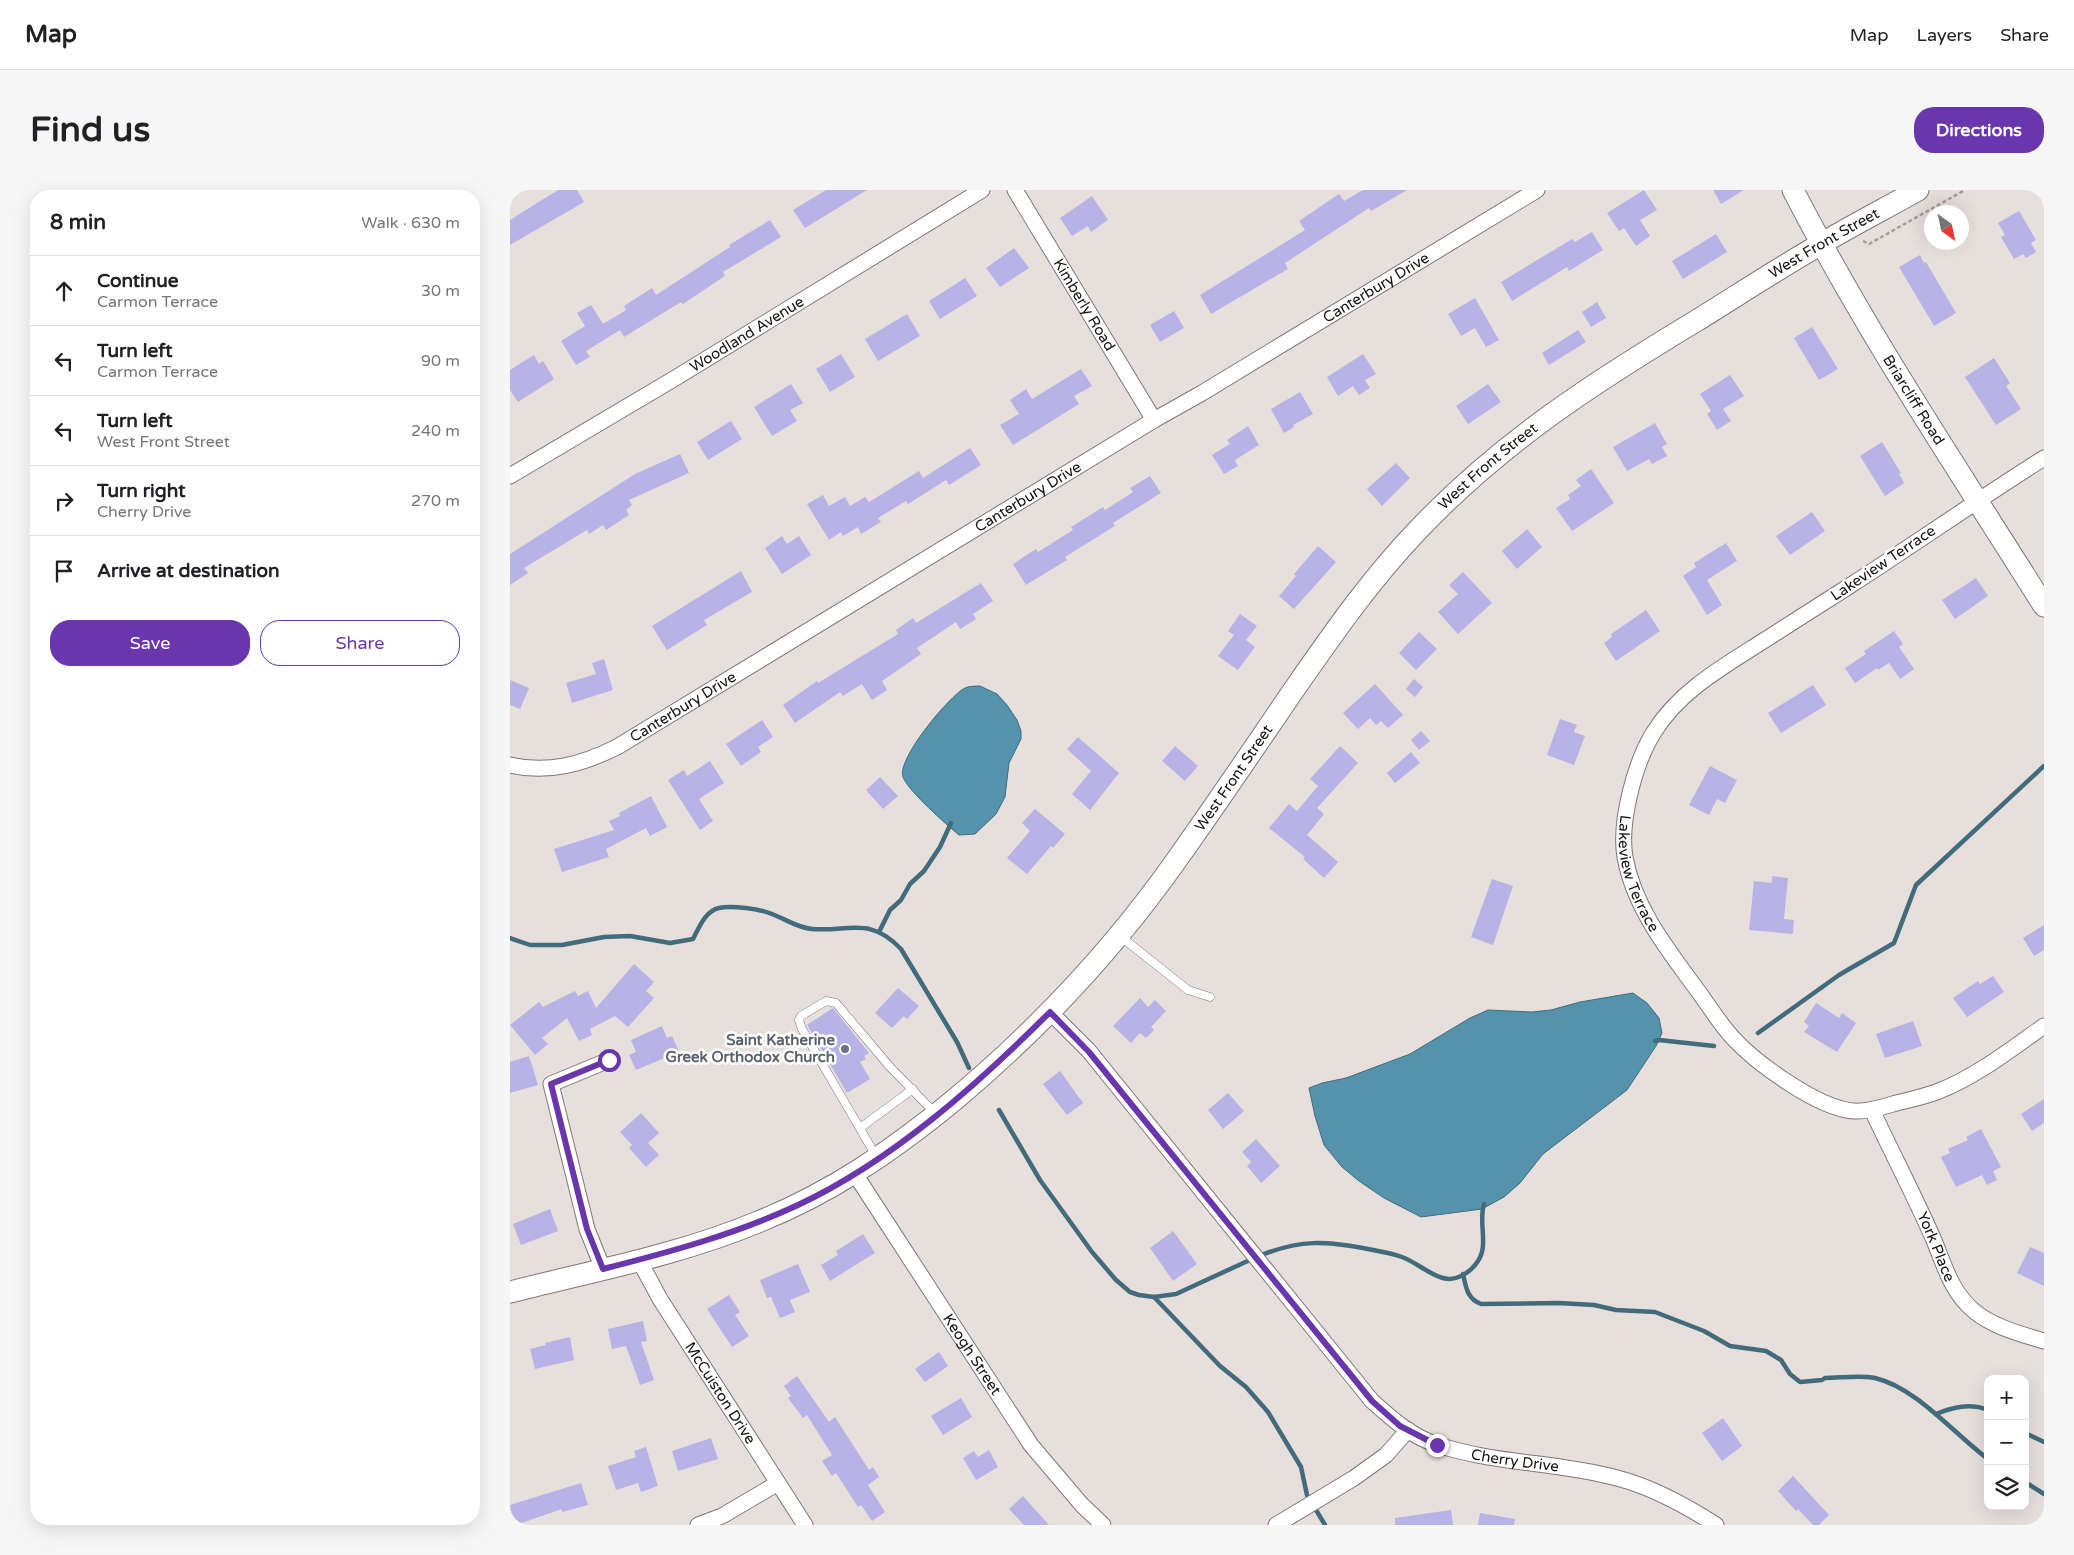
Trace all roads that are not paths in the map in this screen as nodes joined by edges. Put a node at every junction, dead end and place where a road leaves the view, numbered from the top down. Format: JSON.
{"nodes":[{"id":1,"x":982,"y":190,"type":"edge"},
{"id":2,"x":1015,"y":190,"type":"edge"},
{"id":3,"x":1537,"y":190,"type":"edge"},
{"id":4,"x":1793,"y":190,"type":"edge"},
{"id":5,"x":1918,"y":190,"type":"edge"},
{"id":6,"x":1821,"y":244,"type":"junction"},
{"id":7,"x":1154,"y":420,"type":"junction"},
{"id":8,"x":2044,"y":458,"type":"edge"},
{"id":9,"x":510,"y":476,"type":"edge"},
{"id":10,"x":1977,"y":500,"type":"junction"},
{"id":11,"x":2044,"y":606,"type":"edge"},
{"id":12,"x":510,"y":765,"type":"edge"},
{"id":13,"x":1120,"y":936,"type":"junction"},
{"id":14,"x":1210,"y":997,"type":"dead end"},
{"id":15,"x":1050,"y":1012,"type":"junction"},
{"id":16,"x":2044,"y":1026,"type":"edge"},
{"id":17,"x":609,"y":1060,"type":"dead end"},
{"id":18,"x":913,"y":1089,"type":"junction"},
{"id":19,"x":1872,"y":1110,"type":"junction"},
{"id":20,"x":936,"y":1114,"type":"junction"},
{"id":21,"x":860,"y":1128,"type":"junction"},
{"id":22,"x":877,"y":1159,"type":"junction"},
{"id":23,"x":855,"y":1174,"type":"junction"},
{"id":24,"x":638,"y":1260,"type":"junction"},
{"id":25,"x":603,"y":1269,"type":"junction"},
{"id":26,"x":510,"y":1292,"type":"edge"},
{"id":27,"x":2044,"y":1341,"type":"edge"},
{"id":28,"x":1408,"y":1430,"type":"junction"},
{"id":29,"x":778,"y":1483,"type":"junction"},
{"id":30,"x":698,"y":1525,"type":"edge"},
{"id":31,"x":805,"y":1525,"type":"edge"},
{"id":32,"x":1102,"y":1525,"type":"edge"},
{"id":33,"x":1276,"y":1525,"type":"edge"},
{"id":34,"x":1716,"y":1525,"type":"edge"}],
"edges":[{"from":1,"to":9,"type":"street","name":"Woodland Avenue"},
{"from":2,"to":7,"type":"street","name":"Kimberly Road"},
{"from":3,"to":7,"type":"street","name":"Canterbury Drive"},
{"from":4,"to":6,"type":"street","name":"Briarcliff Road"},
{"from":5,"to":6,"type":"street","name":"West Front Street"},
{"from":6,"to":10,"type":"street","name":"Briarcliff Road"},
{"from":6,"to":13,"type":"street","name":"West Front Street"},
{"from":7,"to":12,"type":"street","name":"Canterbury Drive"},
{"from":8,"to":10,"type":"street","name":"Lakeview Terrace"},
{"from":10,"to":11,"type":"street","name":"Briarcliff Road"},
{"from":10,"to":19,"type":"street","name":"Lakeview Terrace"},
{"from":13,"to":14,"type":"lane"},
{"from":13,"to":15,"type":"street","name":"West Front Street"},
{"from":15,"to":20,"type":"street","name":"West Front Street"},
{"from":15,"to":28,"type":"street","name":"Cherry Drive"},
{"from":16,"to":19,"type":"street","name":"Lakeview Terrace"},
{"from":17,"to":25,"type":"street"},
{"from":18,"to":20,"type":"lane"},
{"from":18,"to":21,"type":"lane"},
{"from":18,"to":21,"type":"lane"},
{"from":19,"to":27,"type":"street","name":"York Place"},
{"from":20,"to":22,"type":"street","name":"West Front Street"},
{"from":21,"to":22,"type":"lane"},
{"from":22,"to":23,"type":"street","name":"West Front Street"},
{"from":23,"to":24,"type":"street","name":"West Front Street"},
{"from":23,"to":32,"type":"street","name":"Keogh Street"},
{"from":24,"to":25,"type":"street","name":"West Front Street"},
{"from":24,"to":29,"type":"street","name":"McCuiston Drive"},
{"from":25,"to":26,"type":"street","name":"West Front Street"},
{"from":28,"to":33,"type":"street"},
{"from":28,"to":34,"type":"street","name":"Cherry Drive"},
{"from":29,"to":30,"type":"street"},
{"from":29,"to":31,"type":"street","name":"McCuiston Drive"}]}
